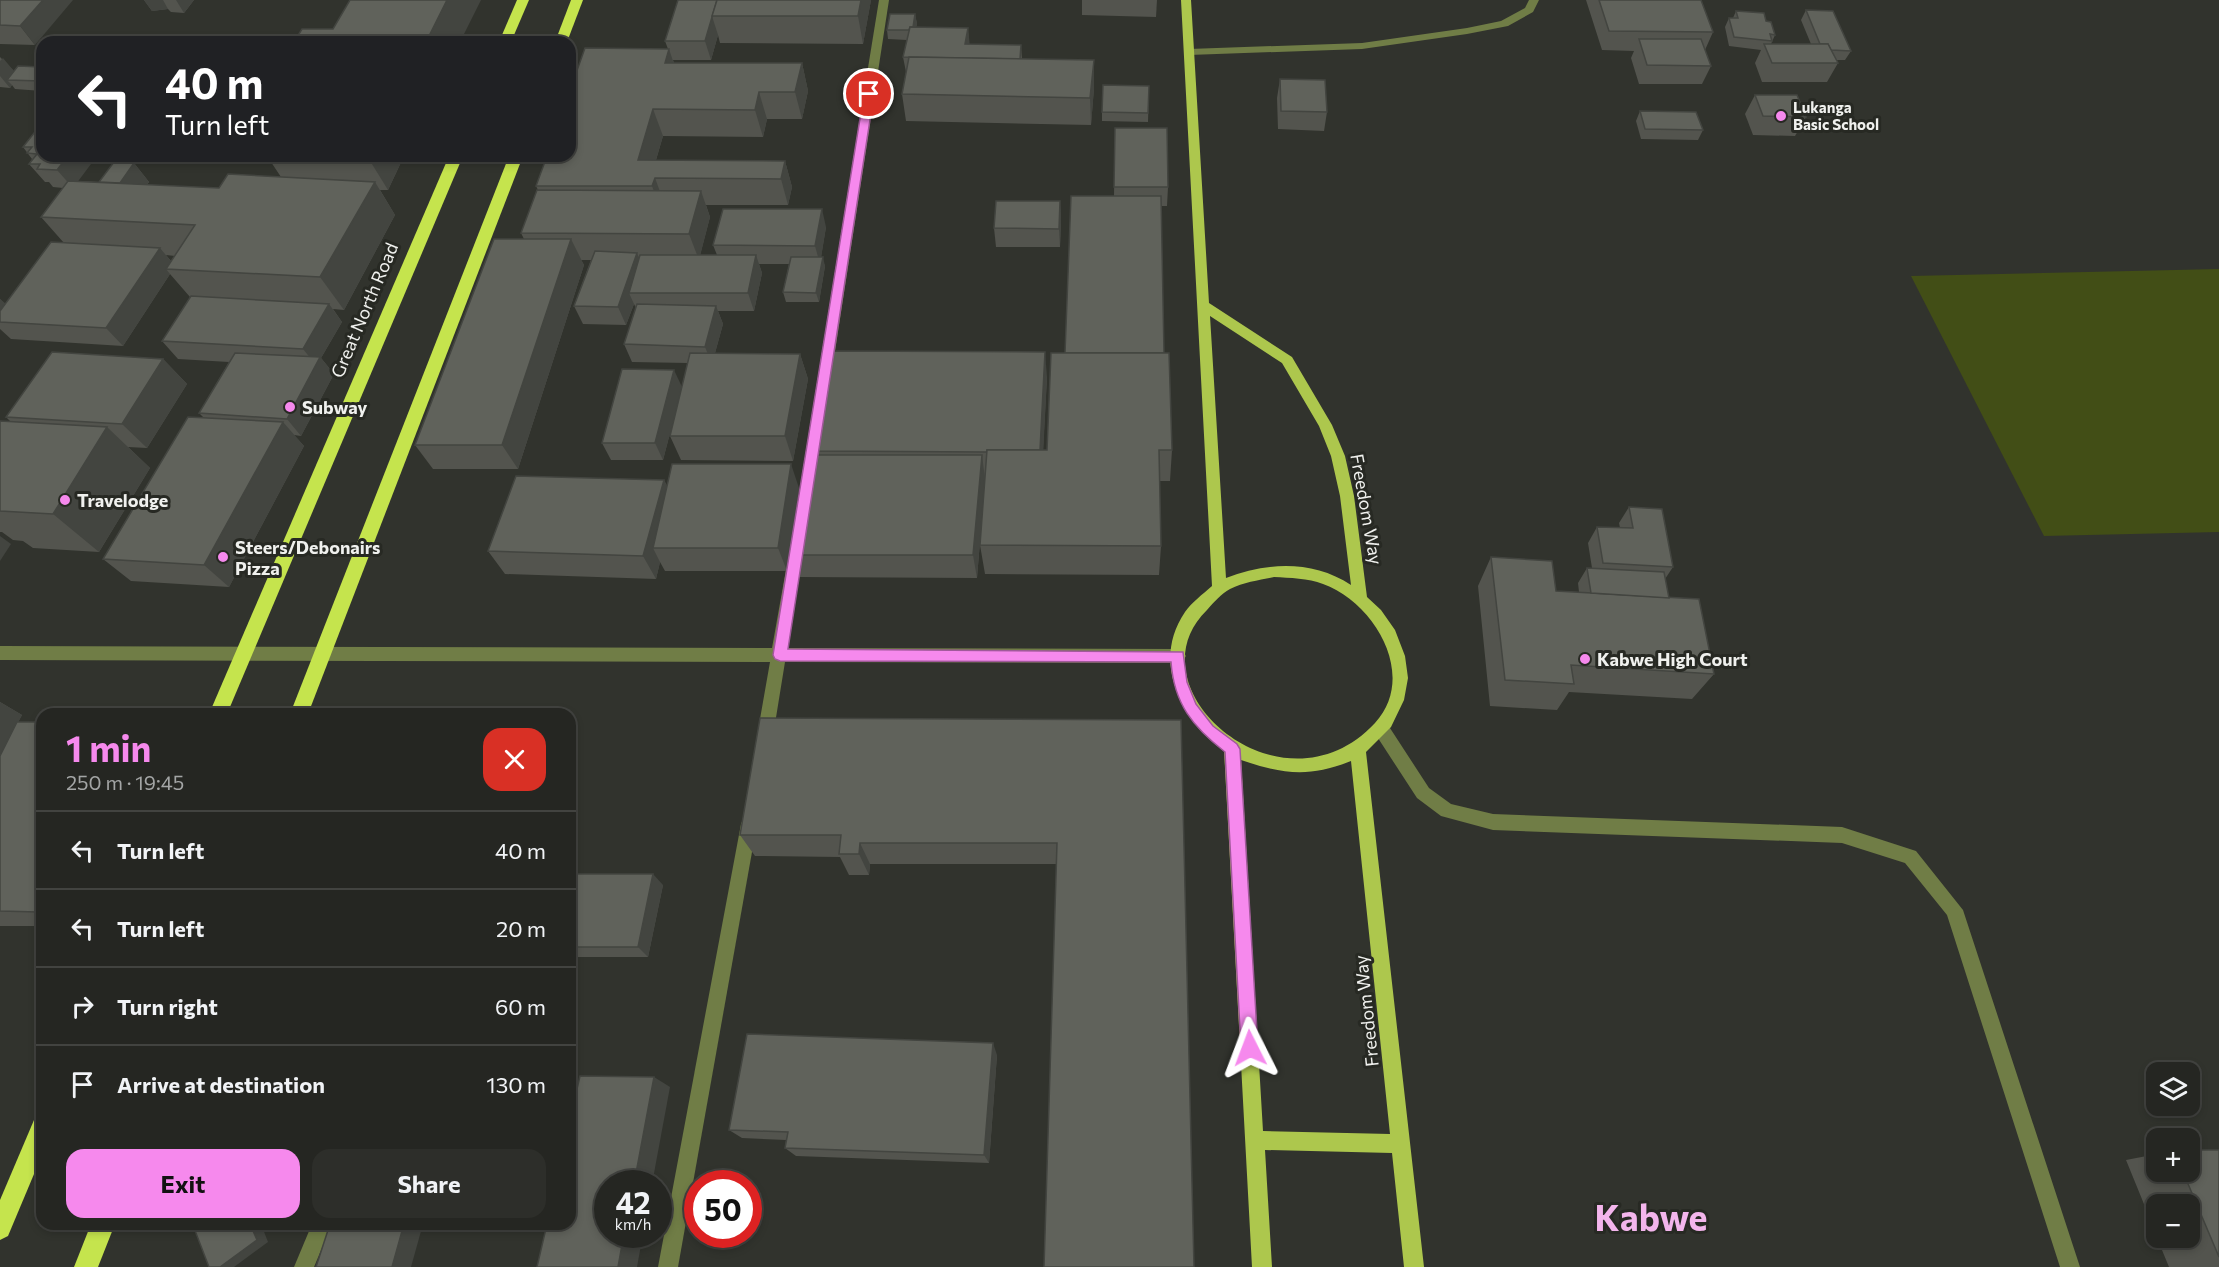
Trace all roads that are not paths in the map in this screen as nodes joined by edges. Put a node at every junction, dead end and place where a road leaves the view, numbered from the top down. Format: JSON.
{"nodes":[{"id":1,"x":523,"y":0,"type":"edge"},
{"id":2,"x":577,"y":0,"type":"edge"},
{"id":3,"x":884,"y":0,"type":"edge"},
{"id":4,"x":1186,"y":0,"type":"edge"},
{"id":5,"x":1534,"y":0,"type":"edge"},
{"id":6,"x":508,"y":36,"type":"edge"},
{"id":7,"x":563,"y":36,"type":"edge"},
{"id":8,"x":1189,"y":52,"type":"junction"},
{"id":9,"x":453,"y":162,"type":"edge"},
{"id":10,"x":514,"y":162,"type":"edge"},
{"id":11,"x":1203,"y":305,"type":"junction"},
{"id":12,"x":806,"y":491,"type":"edge"},
{"id":13,"x":801,"y":526,"type":"edge"},
{"id":14,"x":1219,"y":589,"type":"junction"},
{"id":15,"x":1360,"y":598,"type":"junction"},
{"id":16,"x":0,"y":653,"type":"edge"},
{"id":17,"x":243,"y":654,"type":"junction"},
{"id":18,"x":322,"y":654,"type":"junction"},
{"id":19,"x":780,"y":655,"type":"junction"},
{"id":20,"x":1178,"y":656,"type":"junction"},
{"id":21,"x":220,"y":708,"type":"edge"},
{"id":22,"x":301,"y":708,"type":"edge"},
{"id":23,"x":1382,"y":730,"type":"junction"},
{"id":24,"x":763,"y":749,"type":"edge"},
{"id":25,"x":1232,"y":749,"type":"junction"},
{"id":26,"x":1358,"y":750,"type":"junction"},
{"id":27,"x":752,"y":808,"type":"edge"},
{"id":28,"x":1255,"y":1140,"type":"junction"},
{"id":29,"x":36,"y":1142,"type":"edge"},
{"id":30,"x":1402,"y":1144,"type":"junction"},
{"id":31,"x":0,"y":1228,"type":"edge"},
{"id":32,"x":101,"y":1230,"type":"edge"},
{"id":33,"x":319,"y":1230,"type":"edge"},
{"id":34,"x":86,"y":1267,"type":"edge"},
{"id":35,"x":304,"y":1267,"type":"edge"},
{"id":36,"x":668,"y":1267,"type":"edge"},
{"id":37,"x":1262,"y":1267,"type":"edge"},
{"id":38,"x":1414,"y":1267,"type":"edge"},
{"id":39,"x":2070,"y":1267,"type":"edge"}],
"edges":[{"from":1,"to":6,"type":"highway"},
{"from":2,"to":7,"type":"highway"},
{"from":3,"to":12,"type":"street"},
{"from":4,"to":8,"type":"main road"},
{"from":5,"to":8,"type":"street"},
{"from":8,"to":11,"type":"main road"},
{"from":9,"to":17,"type":"highway","name":"Great North Road"},
{"from":10,"to":18,"type":"highway"},
{"from":11,"to":14,"type":"main road"},
{"from":11,"to":15,"type":"main road","name":"Freedom Way"},
{"from":13,"to":19,"type":"street"},
{"from":14,"to":15,"type":"main road"},
{"from":14,"to":20,"type":"main road"},
{"from":15,"to":23,"type":"main road"},
{"from":16,"to":17,"type":"street"},
{"from":17,"to":18,"type":"street"},
{"from":17,"to":21,"type":"highway","name":"Great North Road"},
{"from":18,"to":19,"type":"street"},
{"from":18,"to":22,"type":"highway"},
{"from":19,"to":20,"type":"street"},
{"from":19,"to":24,"type":"street"},
{"from":20,"to":25,"type":"main road"},
{"from":23,"to":26,"type":"main road"},
{"from":23,"to":39,"type":"street"},
{"from":25,"to":26,"type":"main road"},
{"from":25,"to":28,"type":"main road"},
{"from":26,"to":30,"type":"main road","name":"Freedom Way"},
{"from":27,"to":36,"type":"street"},
{"from":28,"to":30,"type":"main road"},
{"from":28,"to":37,"type":"main road"},
{"from":29,"to":31,"type":"highway"},
{"from":30,"to":38,"type":"main road","name":"Freedom Way"},
{"from":32,"to":34,"type":"highway"},
{"from":33,"to":35,"type":"street"}]}
